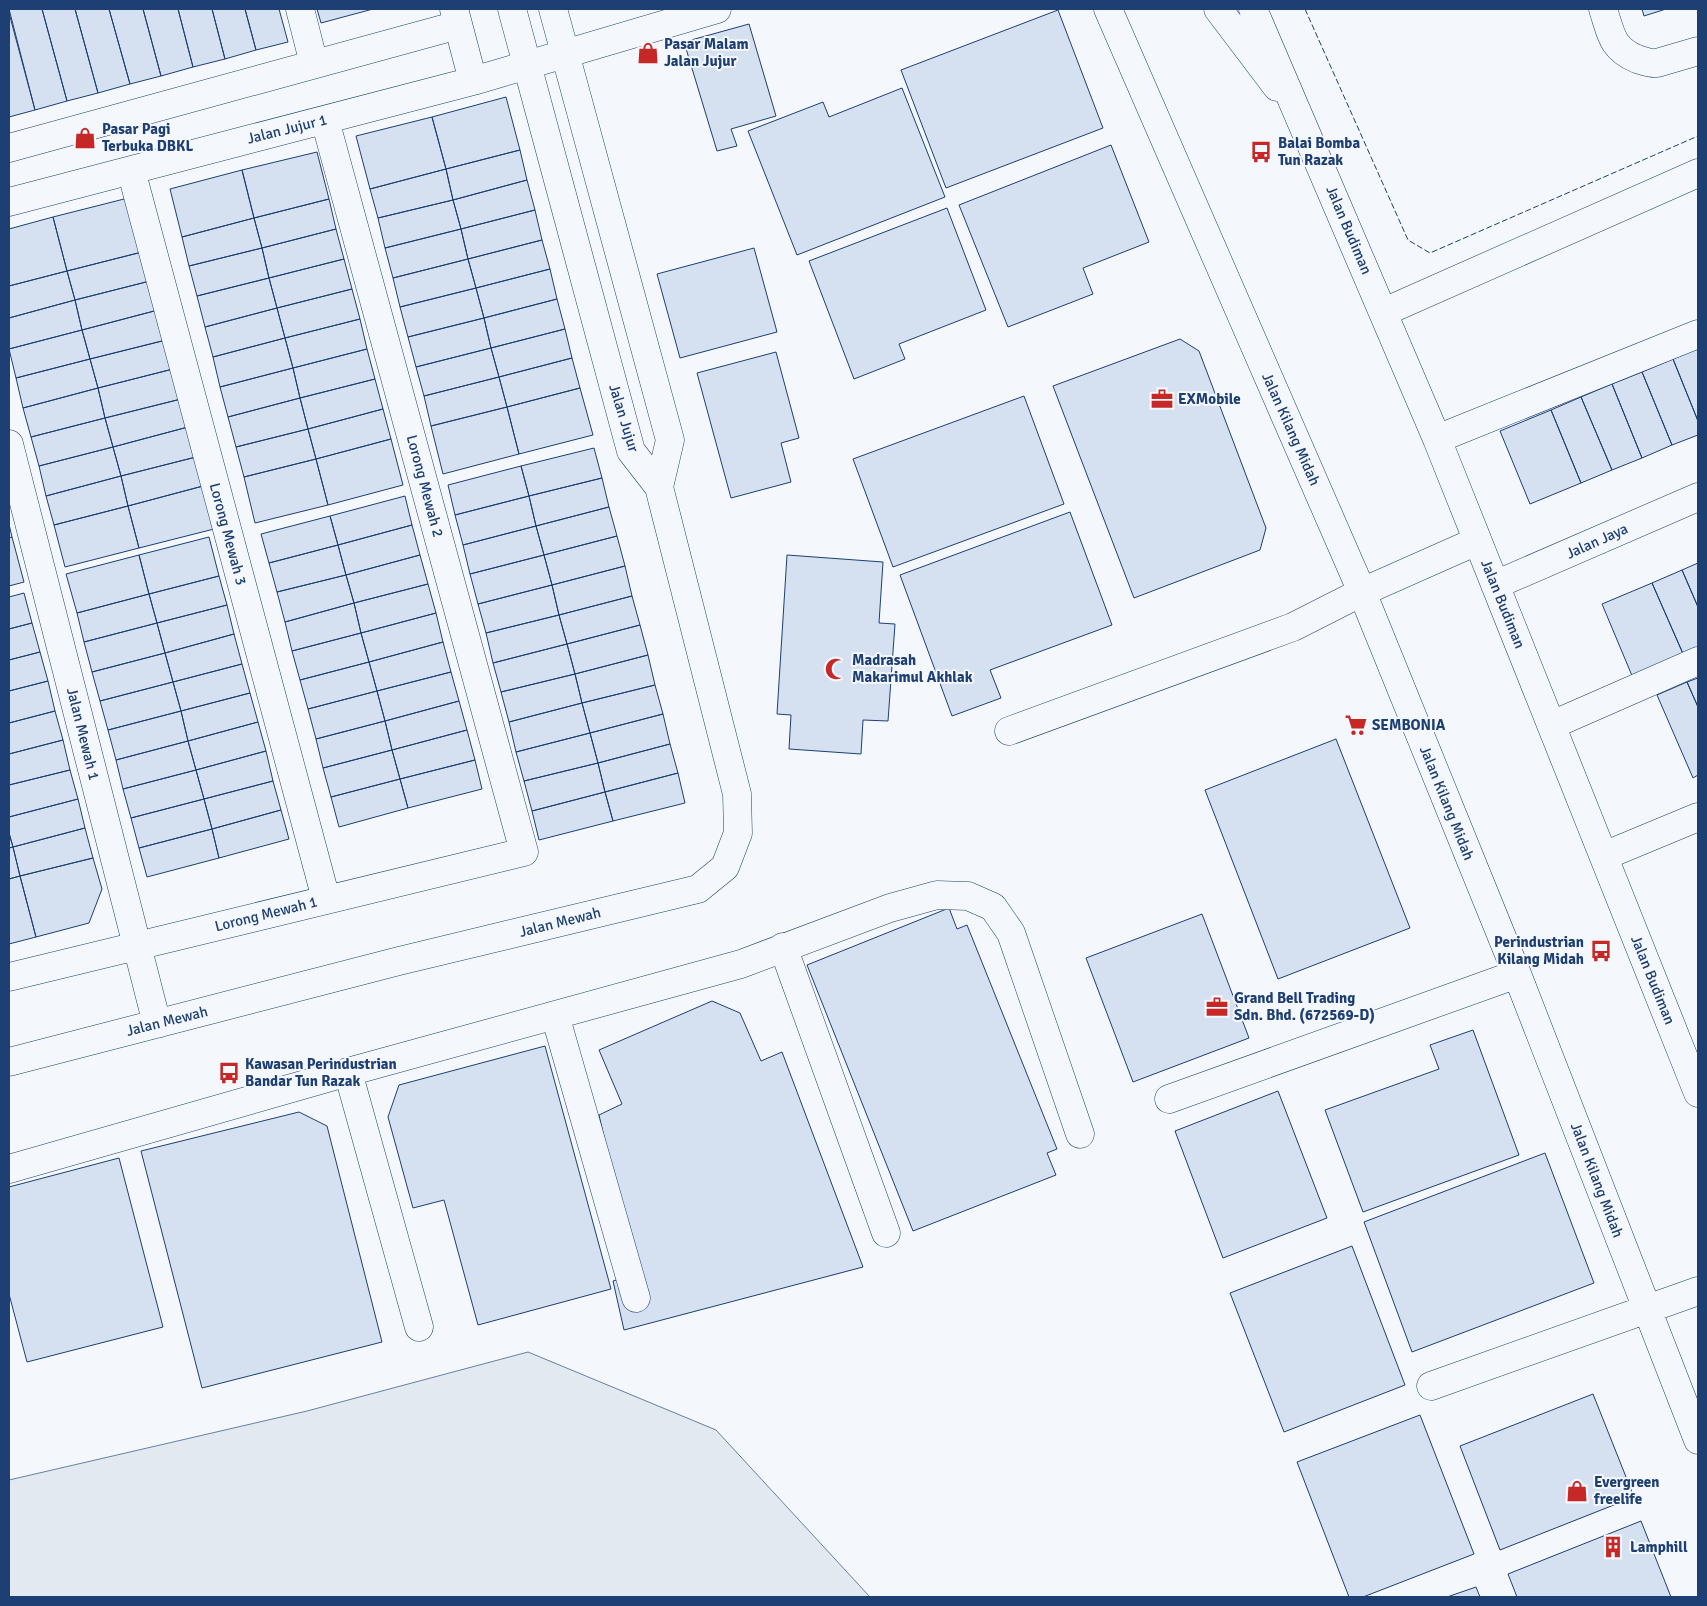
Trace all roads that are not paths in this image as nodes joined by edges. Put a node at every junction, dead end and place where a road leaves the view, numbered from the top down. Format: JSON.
{"nodes":[{"id":1,"x":300,"y":9,"type":"edge"},
{"id":2,"x":512,"y":9,"type":"edge"},
{"id":3,"x":553,"y":9,"type":"edge"},
{"id":4,"x":717,"y":9,"type":"edge"},
{"id":5,"x":1108,"y":9,"type":"edge"},
{"id":6,"x":1218,"y":9,"type":"edge"},
{"id":7,"x":1254,"y":9,"type":"edge"},
{"id":8,"x":1603,"y":9,"type":"edge"},
{"id":9,"x":456,"y":17,"type":"edge"},
{"id":10,"x":1698,"y":51,"type":"edge"},
{"id":11,"x":565,"y":54,"type":"junction"},
{"id":12,"x":314,"y":64,"type":"junction"},
{"id":13,"x":527,"y":65,"type":"junction"},
{"id":14,"x":473,"y":81,"type":"junction"},
{"id":15,"x":1301,"y":118,"type":"junction"},
{"id":16,"x":325,"y":120,"type":"junction"},
{"id":17,"x":9,"y":148,"type":"edge"},
{"id":18,"x":131,"y":170,"type":"junction"},
{"id":19,"x":1698,"y":172,"type":"edge"},
{"id":20,"x":9,"y":202,"type":"edge"},
{"id":21,"x":1384,"y":312,"type":"junction"},
{"id":22,"x":1698,"y":334,"type":"edge"},
{"id":23,"x":1436,"y":439,"type":"junction"},
{"id":24,"x":9,"y":444,"type":"edge"},
{"id":25,"x":659,"y":487,"type":"junction"},
{"id":26,"x":1698,"y":497,"type":"edge"},
{"id":27,"x":1477,"y":541,"type":"junction"},
{"id":28,"x":1495,"y":585,"type":"junction"},
{"id":29,"x":1362,"y":592,"type":"junction"},
{"id":30,"x":1698,"y":661,"type":"edge"},
{"id":31,"x":1552,"y":725,"type":"junction"},
{"id":32,"x":1009,"y":732,"type":"dead end"},
{"id":33,"x":1698,"y":817,"type":"edge"},
{"id":34,"x":524,"y":852,"type":"joint"},
{"id":35,"x":1604,"y":856,"type":"junction"},
{"id":36,"x":326,"y":899,"type":"junction"},
{"id":37,"x":137,"y":946,"type":"junction"},
{"id":38,"x":783,"y":947,"type":"junction"},
{"id":39,"x":1517,"y":974,"type":"junction"},
{"id":40,"x":9,"y":977,"type":"edge"},
{"id":41,"x":554,"y":1016,"type":"junction"},
{"id":42,"x":157,"y":1024,"type":"junction"},
{"id":43,"x":9,"y":1062,"type":"edge"},
{"id":44,"x":348,"y":1072,"type":"junction"},
{"id":45,"x":1698,"y":1093,"type":"edge"},
{"id":46,"x":1169,"y":1099,"type":"dead end"},
{"id":47,"x":1080,"y":1134,"type":"dead end"},
{"id":48,"x":9,"y":1169,"type":"edge"},
{"id":49,"x":886,"y":1233,"type":"dead end"},
{"id":50,"x":1698,"y":1291,"type":"edge"},
{"id":51,"x":636,"y":1298,"type":"dead end"},
{"id":52,"x":1647,"y":1308,"type":"junction"},
{"id":53,"x":419,"y":1327,"type":"dead end"},
{"id":54,"x":1431,"y":1386,"type":"dead end"},
{"id":55,"x":1698,"y":1440,"type":"edge"}],
"edges":[{"from":1,"to":12,"type":"street"},
{"from":2,"to":13,"type":"street","name":"Jalan Jujur"},
{"from":3,"to":11,"type":"street"},
{"from":4,"to":11,"type":"street"},
{"from":5,"to":29,"type":"street","name":"Jalan Kilang Midah"},
{"from":6,"to":15,"type":"street","name":"Jalan Budiman"},
{"from":7,"to":15,"type":"street","name":"Jalan Budiman"},
{"from":8,"to":10,"type":"street"},
{"from":9,"to":12,"type":"street"},
{"from":9,"to":14,"type":"street"},
{"from":11,"to":13,"type":"street","name":"Jalan Jujur 1"},
{"from":11,"to":25,"type":"street"},
{"from":12,"to":17,"type":"street"},
{"from":13,"to":14,"type":"street","name":"Jalan Jujur 1"},
{"from":13,"to":25,"type":"street","name":"Jalan Jujur"},
{"from":14,"to":16,"type":"street","name":"Jalan Jujur 1"},
{"from":15,"to":21,"type":"street","name":"Jalan Budiman"},
{"from":16,"to":18,"type":"street","name":"Jalan Jujur 1"},
{"from":16,"to":34,"type":"street","name":"Lorong Mewah 2"},
{"from":18,"to":20,"type":"street","name":"Jalan Jujur 1"},
{"from":18,"to":36,"type":"street","name":"Lorong Mewah 3"},
{"from":19,"to":21,"type":"street"},
{"from":21,"to":23,"type":"street","name":"Jalan Budiman"},
{"from":22,"to":23,"type":"street"},
{"from":23,"to":27,"type":"street","name":"Jalan Budiman"},
{"from":24,"to":37,"type":"street","name":"Jalan Mewah 1"},
{"from":25,"to":42,"type":"street","name":"Jalan Mewah"},
{"from":26,"to":28,"type":"street","name":"Jalan Jaya"},
{"from":27,"to":28,"type":"street","name":"Jalan Budiman"},
{"from":27,"to":29,"type":"street"},
{"from":28,"to":31,"type":"street","name":"Jalan Budiman"},
{"from":29,"to":32,"type":"street"},
{"from":29,"to":39,"type":"street","name":"Jalan Kilang Midah"},
{"from":30,"to":31,"type":"street"},
{"from":31,"to":35,"type":"street","name":"Jalan Budiman"},
{"from":33,"to":35,"type":"street"},
{"from":34,"to":36,"type":"street","name":"Lorong Mewah 1"},
{"from":35,"to":45,"type":"street","name":"Jalan Budiman"},
{"from":36,"to":37,"type":"street","name":"Lorong Mewah 1"},
{"from":37,"to":40,"type":"street","name":"Lorong Mewah 1"},
{"from":37,"to":42,"type":"street","name":"Jalan Mewah 1"},
{"from":38,"to":41,"type":"street"},
{"from":38,"to":47,"type":"street"},
{"from":38,"to":49,"type":"street"},
{"from":39,"to":46,"type":"street"},
{"from":39,"to":52,"type":"street","name":"Jalan Kilang Midah"},
{"from":41,"to":44,"type":"street"},
{"from":41,"to":51,"type":"street"},
{"from":42,"to":43,"type":"street","name":"Jalan Mewah"},
{"from":44,"to":48,"type":"street"},
{"from":44,"to":53,"type":"street"},
{"from":50,"to":52,"type":"street"},
{"from":52,"to":54,"type":"street"},
{"from":52,"to":55,"type":"street","name":"Jalan Kilang Midah"}]}
